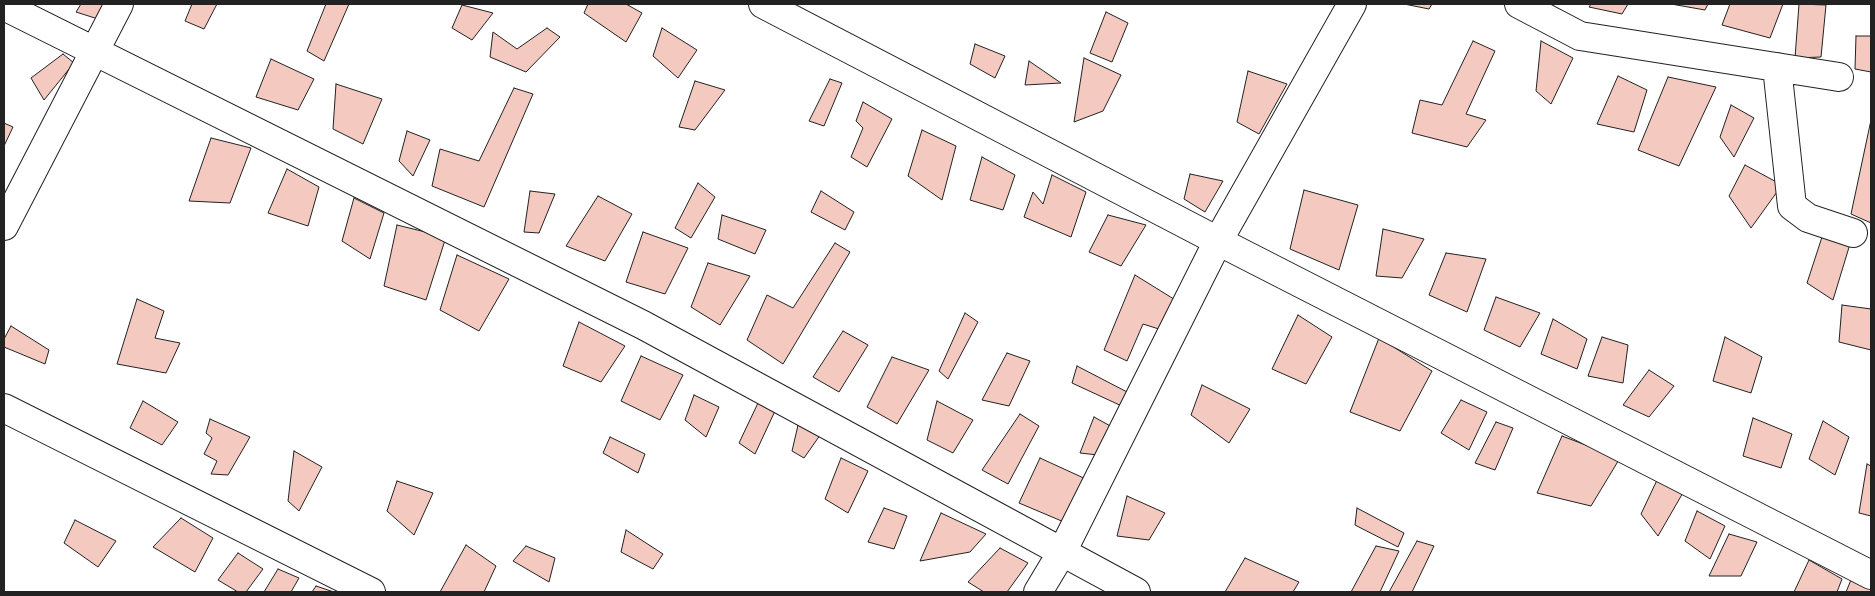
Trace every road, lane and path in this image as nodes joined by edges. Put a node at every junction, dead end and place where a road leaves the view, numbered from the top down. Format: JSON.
{"nodes":[{"id":1,"x":119,"y":4,"type":"edge"},
{"id":2,"x":763,"y":4,"type":"edge"},
{"id":3,"x":1352,"y":4,"type":"edge"},
{"id":4,"x":1519,"y":4,"type":"edge"},
{"id":5,"x":4,"y":6,"type":"edge"},
{"id":6,"x":94,"y":50,"type":"junction"},
{"id":7,"x":1777,"y":67,"type":"junction"},
{"id":8,"x":1839,"y":77,"type":"dead end"},
{"id":9,"x":4,"y":226,"type":"edge"},
{"id":10,"x":1853,"y":233,"type":"dead end"},
{"id":11,"x":1218,"y":241,"type":"junction"},
{"id":12,"x":4,"y":408,"type":"edge"},
{"id":13,"x":1062,"y":552,"type":"junction"},
{"id":14,"x":1871,"y":575,"type":"edge"},
{"id":15,"x":371,"y":592,"type":"edge"},
{"id":16,"x":1038,"y":592,"type":"edge"},
{"id":17,"x":1136,"y":592,"type":"edge"}],
"edges":[{"from":1,"to":6,"type":"street"},
{"from":2,"to":11,"type":"street"},
{"from":3,"to":11,"type":"street"},
{"from":4,"to":7,"type":"street"},
{"from":5,"to":6,"type":"street"},
{"from":6,"to":9,"type":"street"},
{"from":6,"to":13,"type":"street"},
{"from":7,"to":8,"type":"street"},
{"from":7,"to":10,"type":"street"},
{"from":11,"to":13,"type":"street"},
{"from":11,"to":14,"type":"street"},
{"from":12,"to":15,"type":"street"},
{"from":13,"to":16,"type":"street"},
{"from":13,"to":17,"type":"street"}]}
